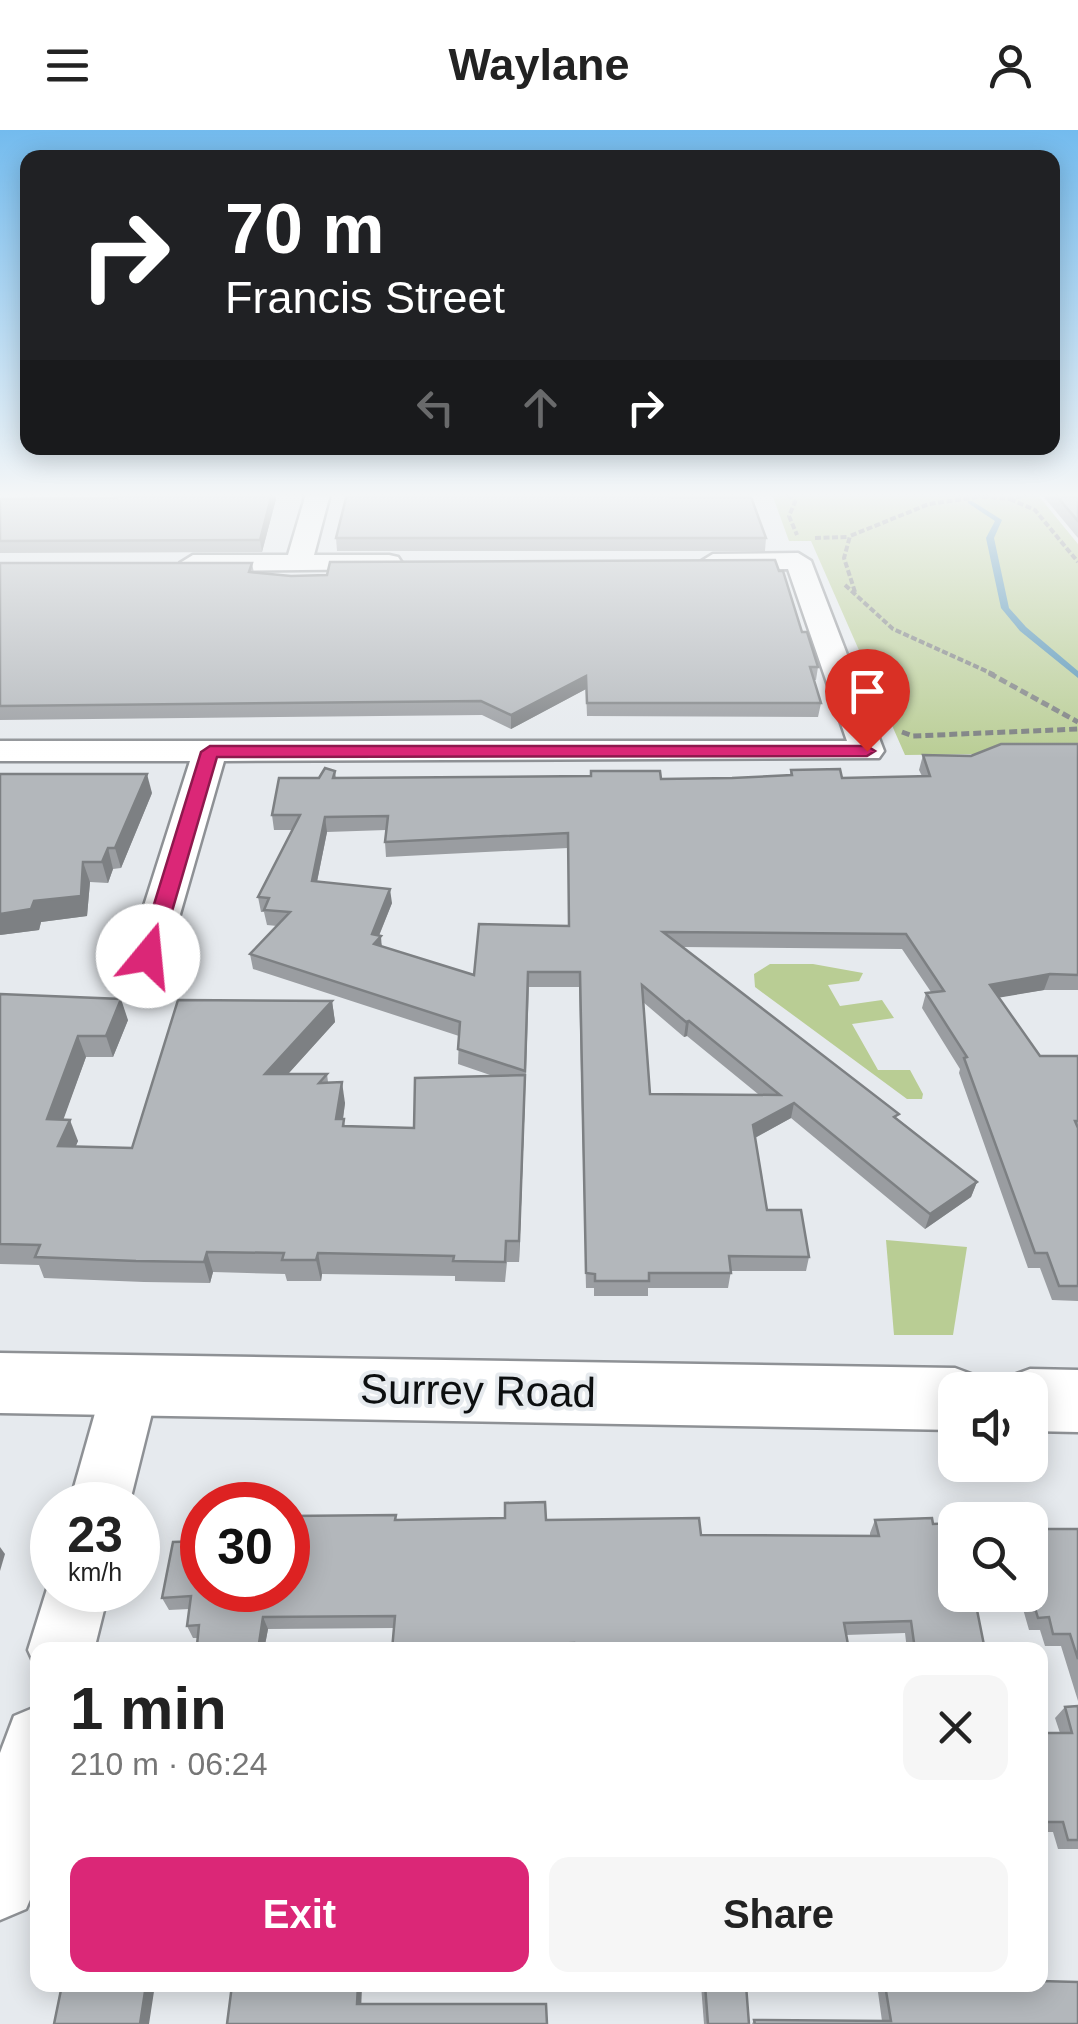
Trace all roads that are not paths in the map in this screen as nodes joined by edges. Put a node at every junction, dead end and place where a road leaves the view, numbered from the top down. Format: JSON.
{"nodes":[{"id":1,"x":814,"y":582,"type":"edge"},
{"id":2,"x":0,"y":751,"type":"edge"},
{"id":3,"x":210,"y":752,"type":"junction"},
{"id":4,"x":148,"y":956,"type":"dead end"},
{"id":5,"x":0,"y":1383,"type":"edge"},
{"id":6,"x":131,"y":1385,"type":"junction"},
{"id":7,"x":938,"y":1399,"type":"edge"},
{"id":8,"x":1048,"y":1400,"type":"edge"},
{"id":9,"x":1078,"y":1401,"type":"edge"},
{"id":10,"x":105,"y":1482,"type":"edge"},
{"id":11,"x":71,"y":1612,"type":"edge"},
{"id":12,"x":63,"y":1642,"type":"edge"},
{"id":13,"x":30,"y":1770,"type":"edge"},
{"id":14,"x":0,"y":1882,"type":"edge"}],
"edges":[{"from":1,"to":3,"type":"street"},
{"from":2,"to":3,"type":"street"},
{"from":3,"to":4,"type":"street"},
{"from":5,"to":6,"type":"main road","name":"Surrey Road"},
{"from":6,"to":7,"type":"main road","name":"Surrey Road"},
{"from":6,"to":10,"type":"street"},
{"from":8,"to":9,"type":"main road"},
{"from":11,"to":12,"type":"street"},
{"from":13,"to":14,"type":"street"}]}
